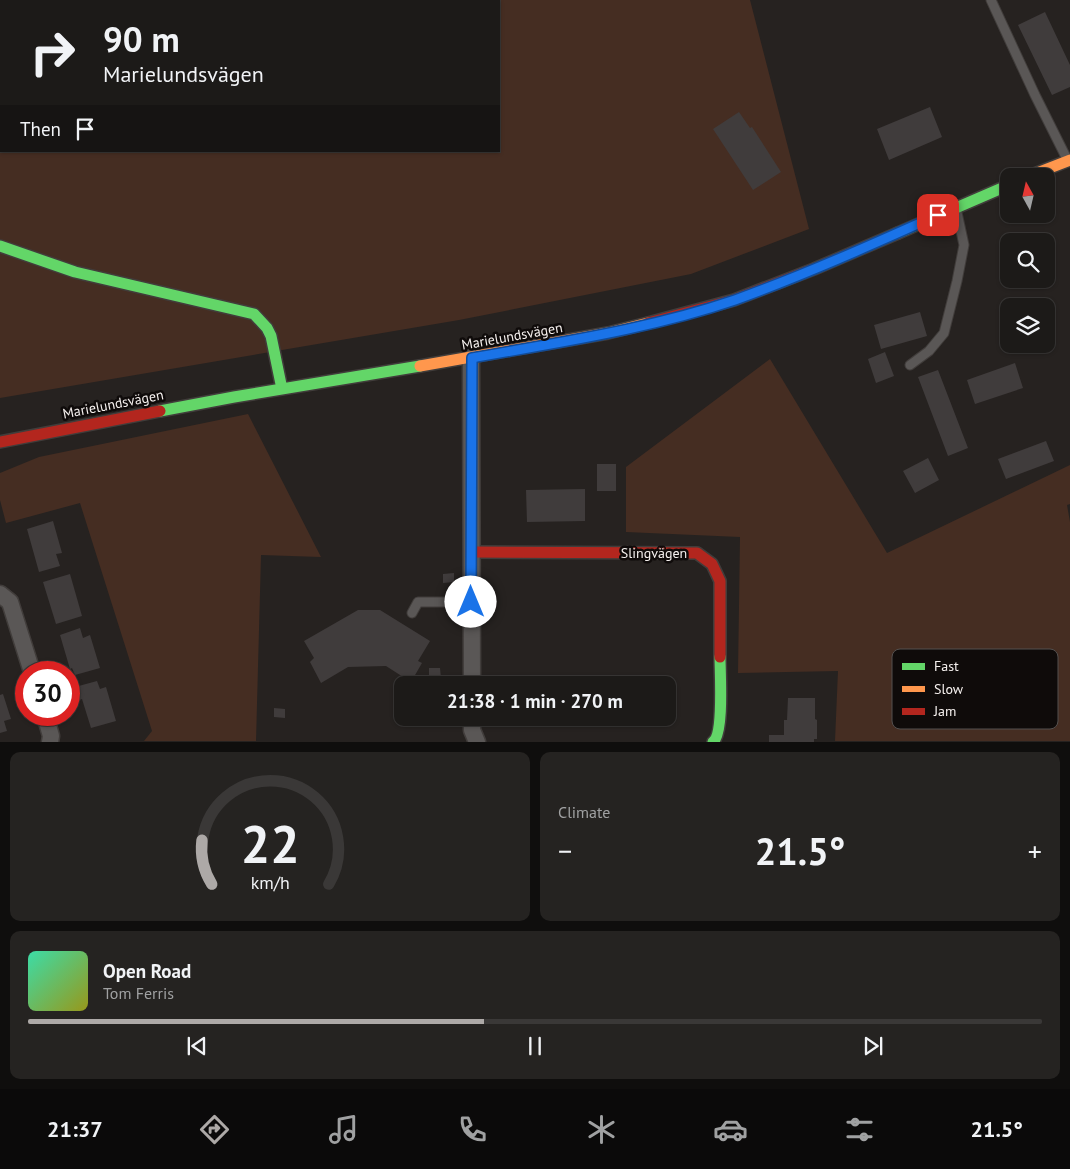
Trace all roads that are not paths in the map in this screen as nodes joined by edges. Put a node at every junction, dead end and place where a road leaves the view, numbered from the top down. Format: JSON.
{"nodes":[{"id":1,"x":991,"y":0,"type":"edge"},
{"id":2,"x":1069,"y":160,"type":"edge"},
{"id":3,"x":1049,"y":168,"type":"edge"},
{"id":4,"x":1000,"y":189,"type":"edge"},
{"id":5,"x":956,"y":208,"type":"junction"},
{"id":6,"x":0,"y":246,"type":"edge"},
{"id":7,"x":472,"y":358,"type":"junction"},
{"id":8,"x":910,"y":365,"type":"dead end"},
{"id":9,"x":282,"y":389,"type":"junction"},
{"id":10,"x":0,"y":442,"type":"edge"},
{"id":11,"x":471,"y":552,"type":"junction"},
{"id":12,"x":0,"y":594,"type":"edge"},
{"id":13,"x":471,"y":602,"type":"junction"},
{"id":14,"x":412,"y":613,"type":"dead end"},
{"id":15,"x":29,"y":661,"type":"edge"},
{"id":16,"x":472,"y":676,"type":"edge"},
{"id":17,"x":48,"y":726,"type":"edge"},
{"id":18,"x":472,"y":726,"type":"edge"},
{"id":19,"x":477,"y":741,"type":"edge"},
{"id":20,"x":50,"y":742,"type":"edge"},
{"id":21,"x":713,"y":742,"type":"edge"}],
"edges":[{"from":1,"to":2,"type":"lane"},
{"from":2,"to":3,"type":"street"},
{"from":4,"to":5,"type":"street","name":"Marielundsvägen"},
{"from":5,"to":7,"type":"street","name":"Marielundsvägen"},
{"from":5,"to":8,"type":"lane"},
{"from":6,"to":9,"type":"street"},
{"from":7,"to":9,"type":"street","name":"Marielundsvägen"},
{"from":7,"to":11,"type":"street"},
{"from":9,"to":10,"type":"street","name":"Marielundsvägen"},
{"from":11,"to":13,"type":"street"},
{"from":11,"to":21,"type":"street","name":"Slingvägen"},
{"from":12,"to":15,"type":"street"},
{"from":13,"to":14,"type":"lane"},
{"from":13,"to":16,"type":"street"},
{"from":17,"to":20,"type":"street"},
{"from":18,"to":19,"type":"street"}]}
